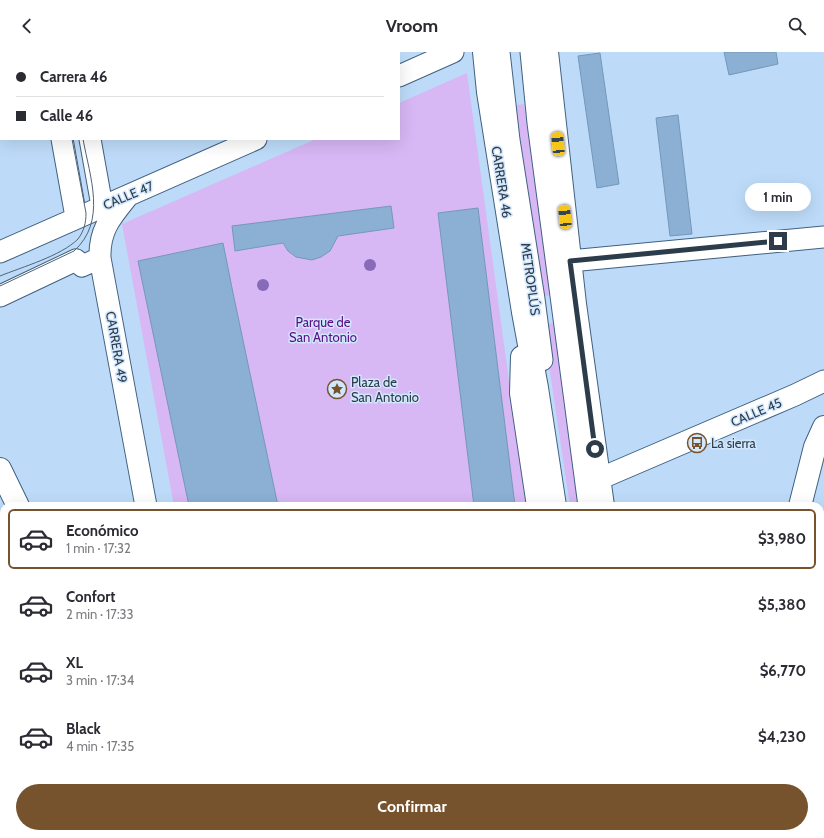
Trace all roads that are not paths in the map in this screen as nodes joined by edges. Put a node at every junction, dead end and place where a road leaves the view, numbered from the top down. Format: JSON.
{"nodes":[{"id":1,"x":453,"y":52,"type":"edge"},
{"id":2,"x":484,"y":52,"type":"edge"},
{"id":3,"x":499,"y":52,"type":"edge"},
{"id":4,"x":531,"y":52,"type":"edge"},
{"id":5,"x":547,"y":52,"type":"edge"},
{"id":6,"x":400,"y":76,"type":"edge"},
{"id":7,"x":62,"y":140,"type":"edge"},
{"id":8,"x":90,"y":140,"type":"edge"},
{"id":9,"x":254,"y":140,"type":"edge"},
{"id":10,"x":128,"y":196,"type":"junction"},
{"id":11,"x":102,"y":206,"type":"junction"},
{"id":12,"x":76,"y":217,"type":"junction"},
{"id":13,"x":824,"y":237,"type":"edge"},
{"id":14,"x":0,"y":252,"type":"edge"},
{"id":15,"x":100,"y":258,"type":"junction"},
{"id":16,"x":570,"y":261,"type":"junction"},
{"id":17,"x":0,"y":296,"type":"edge"},
{"id":18,"x":523,"y":312,"type":"junction"},
{"id":19,"x":824,"y":381,"type":"edge"},
{"id":20,"x":824,"y":427,"type":"edge"},
{"id":21,"x":0,"y":468,"type":"edge"},
{"id":22,"x":599,"y":479,"type":"junction"},
{"id":23,"x":16,"y":502,"type":"edge"},
{"id":24,"x":145,"y":502,"type":"edge"},
{"id":25,"x":537,"y":502,"type":"edge"},
{"id":26,"x":554,"y":502,"type":"edge"},
{"id":27,"x":563,"y":502,"type":"edge"},
{"id":28,"x":588,"y":502,"type":"edge"},
{"id":29,"x":602,"y":502,"type":"edge"},
{"id":30,"x":801,"y":502,"type":"edge"}],
"edges":[{"from":1,"to":6,"type":"street"},
{"from":2,"to":18,"type":"main road","name":"CARRERA 46"},
{"from":3,"to":27,"type":"street","name":"METROPLÚS"},
{"from":4,"to":28,"type":"street","name":"METROPLÚS"},
{"from":5,"to":16,"type":"main road"},
{"from":7,"to":12,"type":"street"},
{"from":8,"to":11,"type":"street"},
{"from":9,"to":10,"type":"street","name":"CALLE 47"},
{"from":10,"to":11,"type":"street","name":"CALLE 47"},
{"from":10,"to":15,"type":"street","name":"CARRERA 49"},
{"from":11,"to":12,"type":"street","name":"CALLE 47"},
{"from":12,"to":14,"type":"street","name":"CALLE 47"},
{"from":13,"to":16,"type":"street"},
{"from":15,"to":17,"type":"street"},
{"from":15,"to":24,"type":"street","name":"CARRERA 49"},
{"from":16,"to":22,"type":"main road"},
{"from":18,"to":25,"type":"main road","name":"CARRERA 46"},
{"from":18,"to":26,"type":"main road","name":"CARRERA 46"},
{"from":19,"to":22,"type":"street","name":"CALLE 45"},
{"from":20,"to":30,"type":"main road"},
{"from":21,"to":23,"type":"main road"},
{"from":22,"to":29,"type":"main road"}]}
